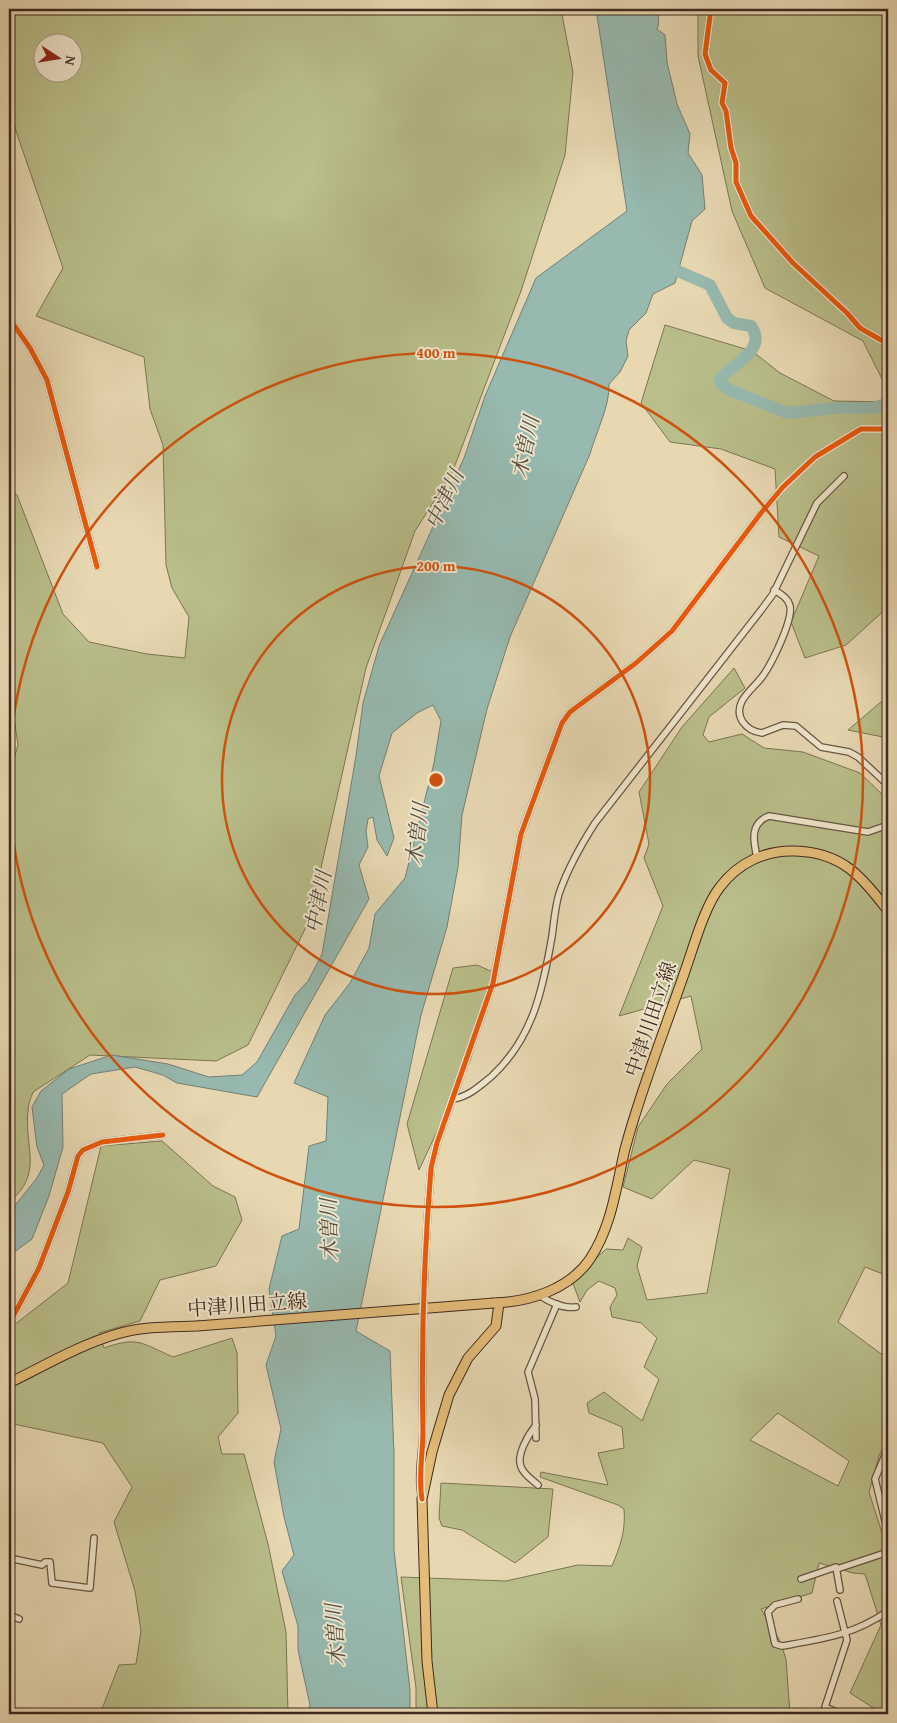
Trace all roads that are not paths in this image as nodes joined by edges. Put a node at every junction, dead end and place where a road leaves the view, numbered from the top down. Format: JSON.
{"nodes":[{"id":1,"x":711,"y":9,"type":"edge"},
{"id":2,"x":9,"y":318,"type":"edge"},
{"id":3,"x":888,"y":344,"type":"edge"},
{"id":4,"x":888,"y":429,"type":"edge"},
{"id":5,"x":844,"y":476,"type":"dead end"},
{"id":6,"x":97,"y":567,"type":"dead end"},
{"id":7,"x":774,"y":590,"type":"junction"},
{"id":8,"x":888,"y":785,"type":"edge"},
{"id":9,"x":888,"y":826,"type":"edge"},
{"id":10,"x":757,"y":857,"type":"junction"},
{"id":11,"x":888,"y":911,"type":"edge"},
{"id":12,"x":453,"y":1098,"type":"junction"},
{"id":13,"x":163,"y":1135,"type":"dead end"},
{"id":14,"x":539,"y":1294,"type":"junction"},
{"id":15,"x":496,"y":1303,"type":"junction"},
{"id":16,"x":557,"y":1304,"type":"junction"},
{"id":17,"x":576,"y":1308,"type":"dead end"},
{"id":18,"x":9,"y":1324,"type":"edge"},
{"id":19,"x":9,"y":1383,"type":"edge"},
{"id":20,"x":536,"y":1426,"type":"junction"},
{"id":21,"x":536,"y":1438,"type":"dead end"},
{"id":22,"x":888,"y":1448,"type":"edge"},
{"id":23,"x":427,"y":1451,"type":"junction"},
{"id":24,"x":538,"y":1485,"type":"dead end"},
{"id":25,"x":888,"y":1533,"type":"edge"},
{"id":26,"x":94,"y":1538,"type":"dead end"},
{"id":27,"x":888,"y":1552,"type":"edge"},
{"id":28,"x":9,"y":1558,"type":"edge"},
{"id":29,"x":837,"y":1569,"type":"junction"},
{"id":30,"x":801,"y":1579,"type":"dead end"},
{"id":31,"x":840,"y":1590,"type":"dead end"},
{"id":32,"x":798,"y":1600,"type":"dead end"},
{"id":33,"x":837,"y":1601,"type":"dead end"},
{"id":34,"x":888,"y":1611,"type":"edge"},
{"id":35,"x":9,"y":1614,"type":"edge"},
{"id":36,"x":19,"y":1619,"type":"dead end"},
{"id":37,"x":846,"y":1634,"type":"junction"},
{"id":38,"x":433,"y":1714,"type":"edge"},
{"id":39,"x":841,"y":1714,"type":"edge"}],
"edges":[{"from":1,"to":3,"type":"street"},
{"from":2,"to":6,"type":"street"},
{"from":4,"to":12,"type":"street"},
{"from":5,"to":7,"type":"street"},
{"from":7,"to":8,"type":"street"},
{"from":7,"to":12,"type":"street"},
{"from":9,"to":10,"type":"street"},
{"from":10,"to":11,"type":"main road","name":"中津川田立線"},
{"from":10,"to":14,"type":"main road","name":"中津川田立線"},
{"from":12,"to":23,"type":"street"},
{"from":13,"to":18,"type":"street"},
{"from":14,"to":15,"type":"main road","name":"中津川田立線"},
{"from":14,"to":16,"type":"street"},
{"from":15,"to":19,"type":"main road","name":"中津川田立線","bridge":true},
{"from":15,"to":23,"type":"main road"},
{"from":16,"to":17,"type":"street"},
{"from":16,"to":20,"type":"street"},
{"from":20,"to":21,"type":"street"},
{"from":20,"to":24,"type":"street"},
{"from":22,"to":25,"type":"street"},
{"from":23,"to":38,"type":"main road"},
{"from":26,"to":28,"type":"street"},
{"from":27,"to":29,"type":"street"},
{"from":29,"to":30,"type":"street"},
{"from":29,"to":31,"type":"street"},
{"from":32,"to":37,"type":"street"},
{"from":33,"to":37,"type":"street"},
{"from":34,"to":37,"type":"street"},
{"from":35,"to":36,"type":"street"},
{"from":37,"to":39,"type":"street"}]}
